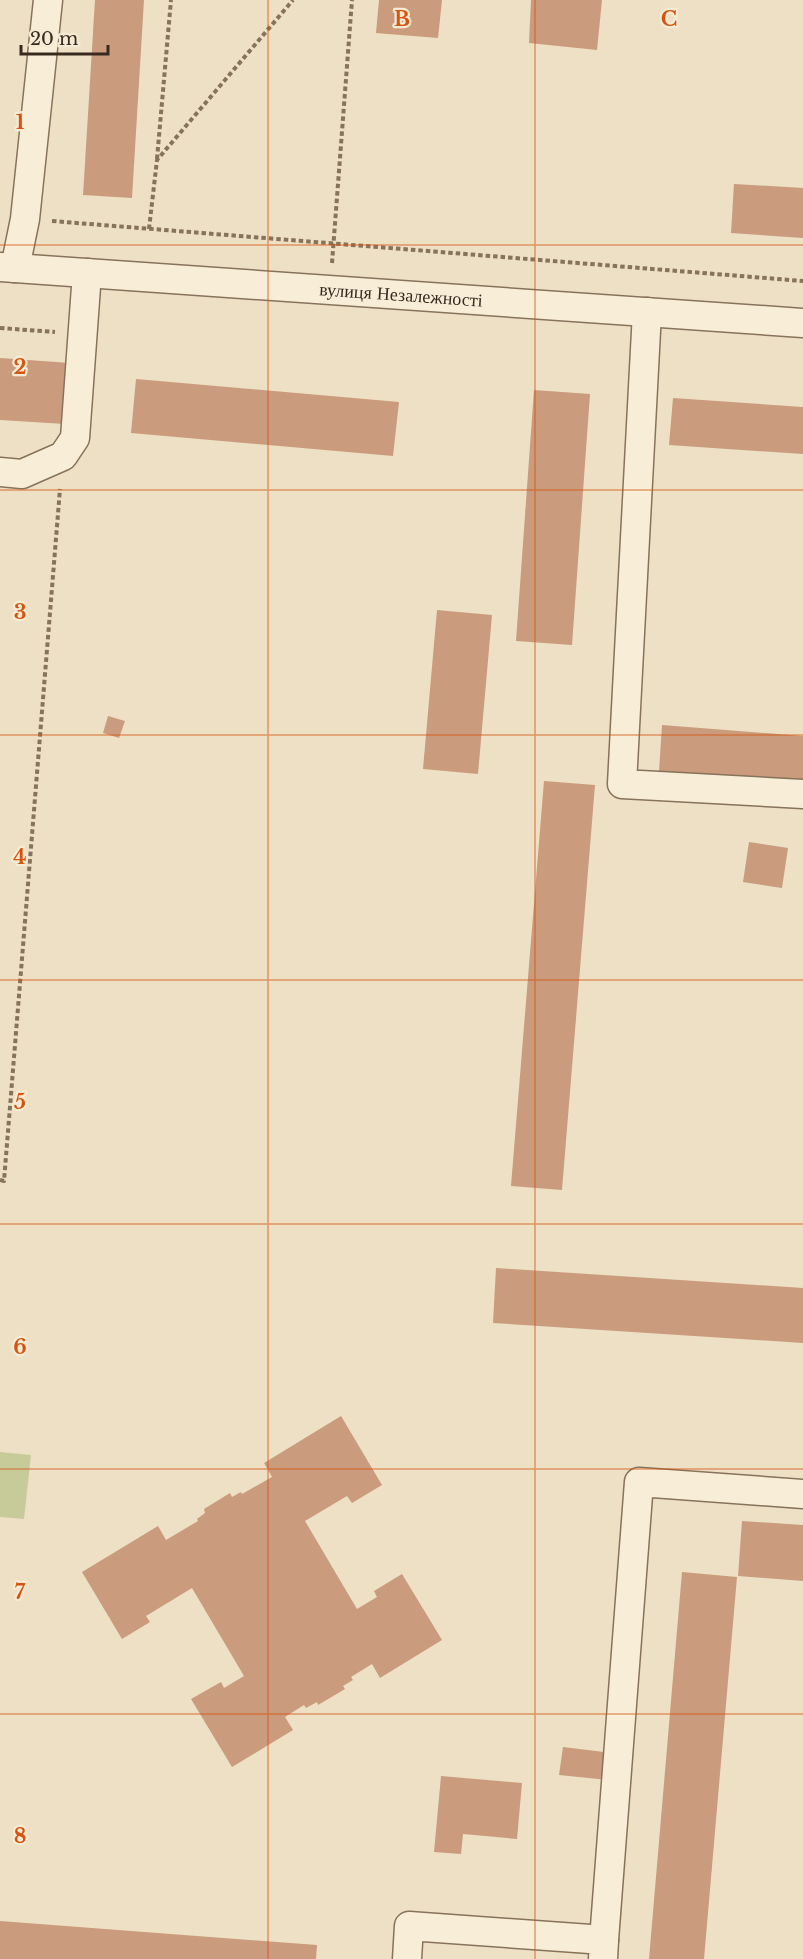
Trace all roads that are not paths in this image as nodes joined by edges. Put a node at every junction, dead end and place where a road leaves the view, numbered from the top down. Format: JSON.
{"nodes":[{"id":1,"x":48,"y":0,"type":"edge"},
{"id":2,"x":8,"y":268,"type":"edge"},
{"id":3,"x":87,"y":273,"type":"junction"},
{"id":4,"x":647,"y":312,"type":"junction"},
{"id":5,"x":803,"y":323,"type":"edge"},
{"id":6,"x":0,"y":472,"type":"edge"},
{"id":7,"x":803,"y":794,"type":"edge"},
{"id":8,"x":803,"y":1494,"type":"edge"},
{"id":9,"x":603,"y":1950,"type":"edge"},
{"id":10,"x":407,"y":1959,"type":"edge"}],
"edges":[{"from":1,"to":2,"type":"street"},
{"from":2,"to":3,"type":"street","name":"вулиця Незалежності"},
{"from":3,"to":4,"type":"street","name":"вулиця Незалежності"},
{"from":3,"to":6,"type":"street"},
{"from":4,"to":5,"type":"street","name":"вулиця Незалежності"},
{"from":4,"to":7,"type":"street"},
{"from":8,"to":9,"type":"street"},
{"from":9,"to":10,"type":"street"}]}
